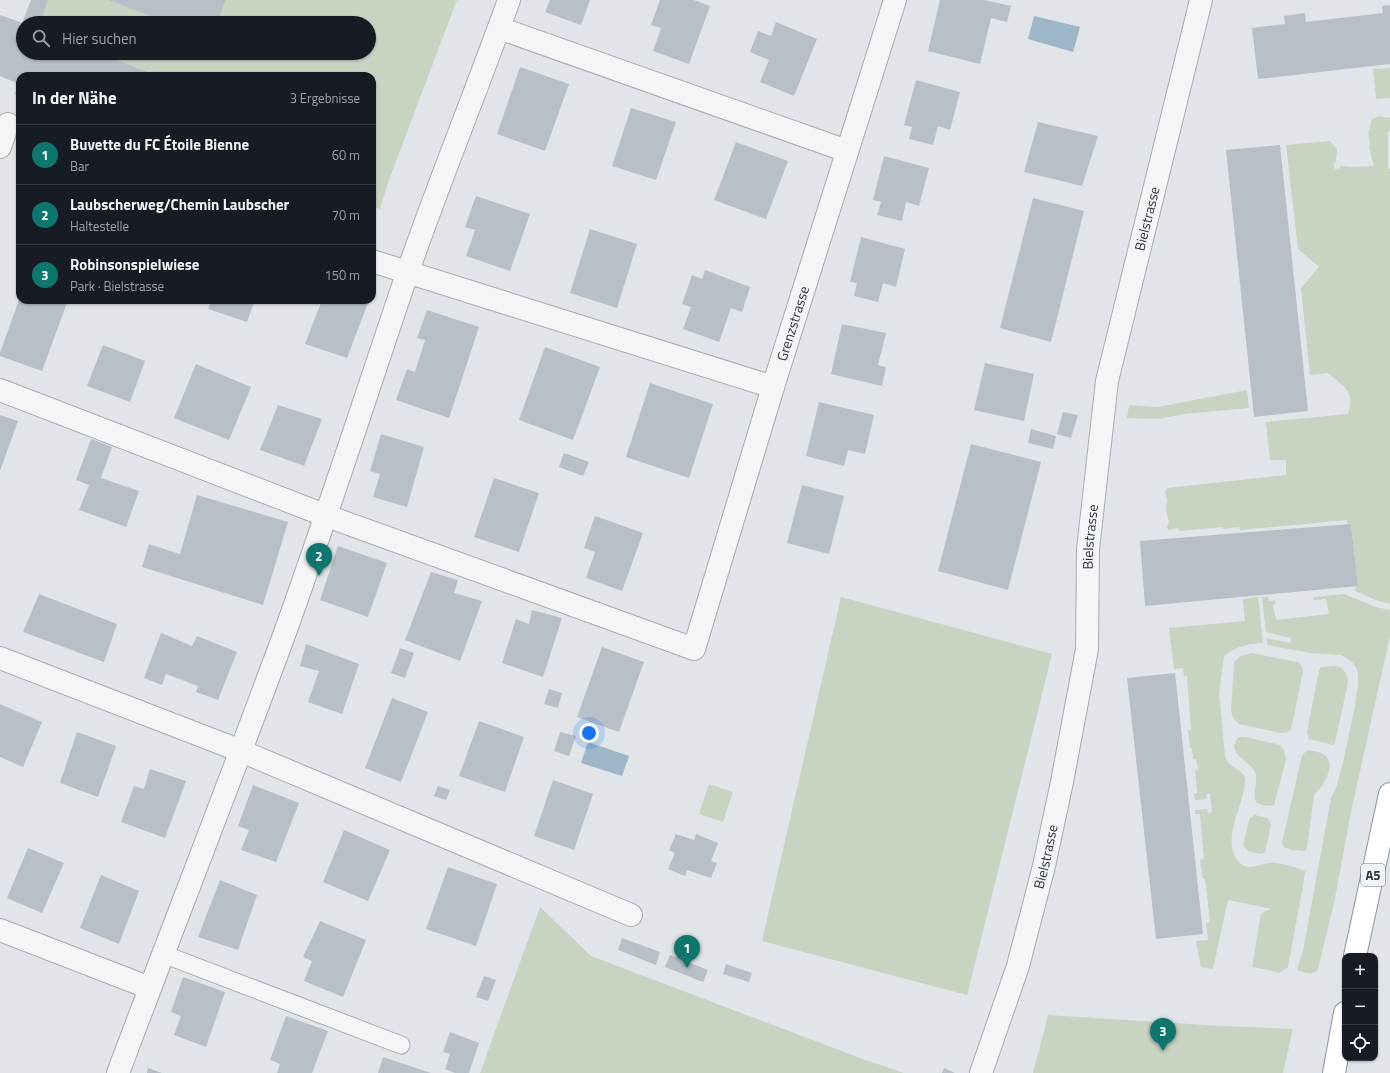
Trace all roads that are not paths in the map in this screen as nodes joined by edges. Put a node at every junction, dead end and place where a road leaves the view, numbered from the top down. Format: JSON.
{"nodes":[{"id":1,"x":509,"y":0,"type":"edge"},
{"id":2,"x":895,"y":0,"type":"edge"},
{"id":3,"x":1202,"y":0,"type":"edge"},
{"id":4,"x":499,"y":28,"type":"junction"},
{"id":5,"x":9,"y":125,"type":"edge"},
{"id":6,"x":0,"y":147,"type":"edge"},
{"id":7,"x":847,"y":151,"type":"junction"},
{"id":8,"x":376,"y":262,"type":"edge"},
{"id":9,"x":408,"y":273,"type":"junction"},
{"id":10,"x":773,"y":387,"type":"junction"},
{"id":11,"x":0,"y":390,"type":"edge"},
{"id":12,"x":327,"y":516,"type":"junction"},
{"id":13,"x":0,"y":658,"type":"edge"},
{"id":14,"x":242,"y":751,"type":"junction"},
{"id":15,"x":1390,"y":794,"type":"edge"},
{"id":16,"x":631,"y":915,"type":"dead end"},
{"id":17,"x":0,"y":930,"type":"edge"},
{"id":18,"x":1356,"y":953,"type":"edge"},
{"id":19,"x":163,"y":954,"type":"junction"},
{"id":20,"x":150,"y":988,"type":"junction"},
{"id":21,"x":1343,"y":1025,"type":"edge"},
{"id":22,"x":401,"y":1045,"type":"dead end"},
{"id":23,"x":118,"y":1073,"type":"edge"},
{"id":24,"x":981,"y":1073,"type":"edge"},
{"id":25,"x":1334,"y":1073,"type":"edge"}],
"edges":[{"from":1,"to":4,"type":"street"},
{"from":2,"to":7,"type":"street","name":"Grenzstrasse"},
{"from":3,"to":24,"type":"street","name":"Bielstrasse"},
{"from":4,"to":7,"type":"street"},
{"from":4,"to":9,"type":"street"},
{"from":5,"to":6,"type":"street"},
{"from":7,"to":10,"type":"street","name":"Grenzstrasse"},
{"from":8,"to":9,"type":"street"},
{"from":9,"to":10,"type":"street"},
{"from":9,"to":12,"type":"street"},
{"from":10,"to":12,"type":"street","name":"Grenzstrasse"},
{"from":11,"to":12,"type":"street"},
{"from":12,"to":14,"type":"street"},
{"from":13,"to":14,"type":"street"},
{"from":14,"to":16,"type":"street"},
{"from":14,"to":19,"type":"street"},
{"from":15,"to":18,"type":"highway","number":"A5"},
{"from":17,"to":20,"type":"street"},
{"from":19,"to":20,"type":"street"},
{"from":19,"to":22,"type":"lane"},
{"from":20,"to":23,"type":"street"},
{"from":21,"to":25,"type":"highway"}]}
